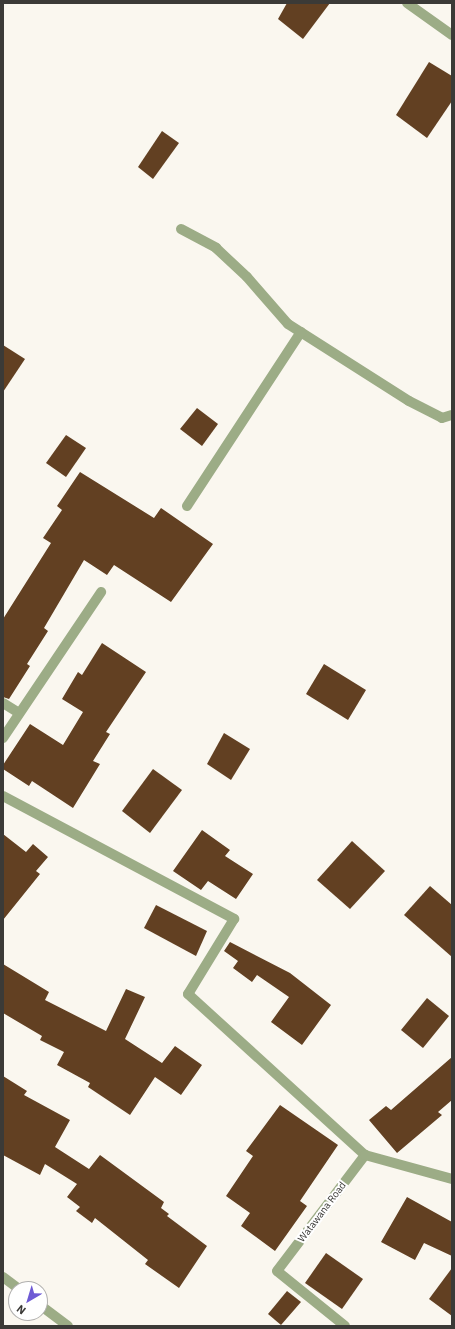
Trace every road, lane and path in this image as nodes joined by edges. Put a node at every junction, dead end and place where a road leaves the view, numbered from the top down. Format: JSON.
{"nodes":[{"id":1,"x":407,"y":3,"type":"edge"},
{"id":2,"x":452,"y":35,"type":"edge"},
{"id":3,"x":181,"y":229,"type":"dead end"},
{"id":4,"x":301,"y":332,"type":"junction"},
{"id":5,"x":452,"y":415,"type":"edge"},
{"id":6,"x":187,"y":506,"type":"dead end"},
{"id":7,"x":101,"y":592,"type":"dead end"},
{"id":8,"x":3,"y":703,"type":"edge"},
{"id":9,"x":19,"y":713,"type":"junction"},
{"id":10,"x":3,"y":738,"type":"edge"},
{"id":11,"x":3,"y":796,"type":"edge"},
{"id":12,"x":365,"y":1155,"type":"junction"},
{"id":13,"x":452,"y":1179,"type":"edge"},
{"id":14,"x":48,"y":1311,"type":"edge"},
{"id":15,"x":68,"y":1326,"type":"edge"},
{"id":16,"x":345,"y":1326,"type":"edge"}],
"edges":[{"from":1,"to":2,"type":"street"},
{"from":3,"to":4,"type":"street"},
{"from":4,"to":5,"type":"street"},
{"from":4,"to":6,"type":"street"},
{"from":7,"to":9,"type":"street"},
{"from":8,"to":9,"type":"street"},
{"from":9,"to":10,"type":"street"},
{"from":11,"to":12,"type":"street"},
{"from":12,"to":13,"type":"street"},
{"from":12,"to":16,"type":"street","name":"Watawana Road"},
{"from":14,"to":15,"type":"street"}]}
